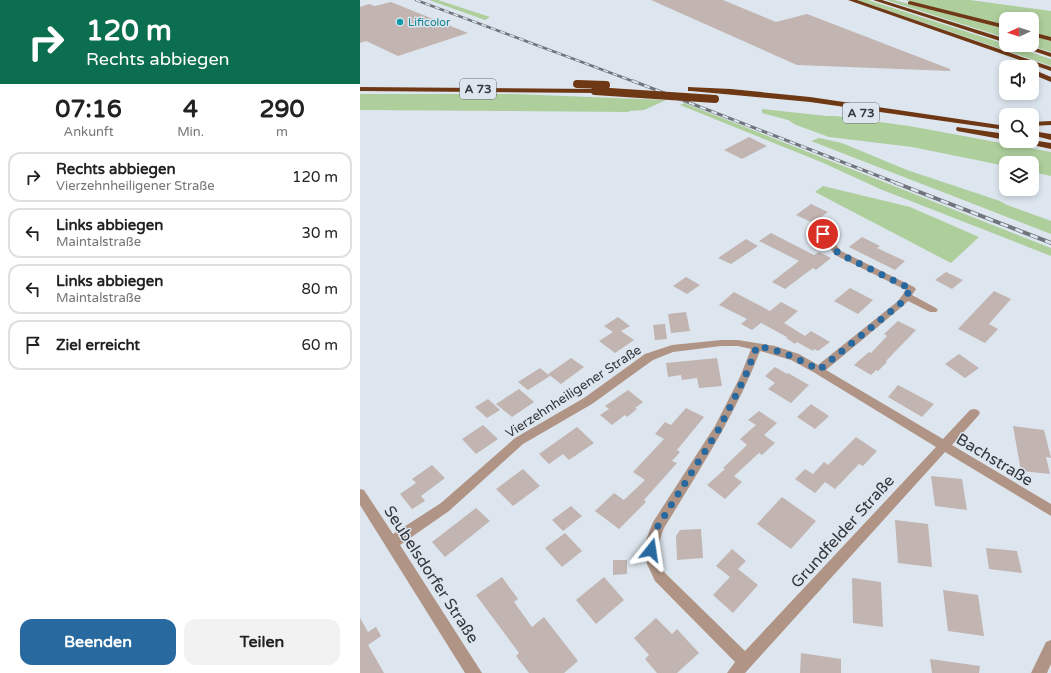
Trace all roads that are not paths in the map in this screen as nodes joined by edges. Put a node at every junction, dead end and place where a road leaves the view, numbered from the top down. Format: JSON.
{"nodes":[{"id":1,"x":851,"y":0,"type":"edge"},
{"id":2,"x":876,"y":0,"type":"edge"},
{"id":3,"x":906,"y":2,"type":"dead end"},
{"id":4,"x":999,"y":25,"type":"edge"},
{"id":5,"x":924,"y":26,"type":"junction"},
{"id":6,"x":1039,"y":36,"type":"edge"},
{"id":7,"x":999,"y":39,"type":"edge"},
{"id":8,"x":1051,"y":39,"type":"edge"},
{"id":9,"x":1039,"y":52,"type":"edge"},
{"id":10,"x":1051,"y":56,"type":"edge"},
{"id":11,"x":1007,"y":60,"type":"edge"},
{"id":12,"x":1051,"y":69,"type":"edge"},
{"id":13,"x":1039,"y":74,"type":"edge"},
{"id":14,"x":1051,"y":80,"type":"edge"},
{"id":15,"x":360,"y":84,"type":"edge"},
{"id":16,"x":360,"y":89,"type":"edge"},
{"id":17,"x":958,"y":120,"type":"junction"},
{"id":18,"x":999,"y":123,"type":"edge"},
{"id":19,"x":1051,"y":123,"type":"edge"},
{"id":20,"x":1039,"y":124,"type":"edge"},
{"id":21,"x":999,"y":127,"type":"edge"},
{"id":22,"x":1039,"y":135,"type":"edge"},
{"id":23,"x":999,"y":136,"type":"edge"},
{"id":24,"x":1051,"y":137,"type":"edge"},
{"id":25,"x":1039,"y":144,"type":"edge"},
{"id":26,"x":1051,"y":146,"type":"edge"},
{"id":27,"x":823,"y":234,"type":"dead end"},
{"id":28,"x":906,"y":296,"type":"junction"},
{"id":29,"x":934,"y":310,"type":"dead end"},
{"id":30,"x":757,"y":346,"type":"junction"},
{"id":31,"x":819,"y":370,"type":"junction"},
{"id":32,"x":974,"y":413,"type":"dead end"},
{"id":33,"x":942,"y":446,"type":"junction"},
{"id":34,"x":360,"y":494,"type":"edge"},
{"id":35,"x":1048,"y":506,"type":"edge"},
{"id":36,"x":392,"y":543,"type":"junction"},
{"id":37,"x":1051,"y":647,"type":"edge"},
{"id":38,"x":745,"y":662,"type":"junction"},
{"id":39,"x":474,"y":673,"type":"edge"},
{"id":40,"x":735,"y":673,"type":"edge"},
{"id":41,"x":1039,"y":673,"type":"edge"}],
"edges":[{"from":1,"to":5,"type":"highway"},
{"from":2,"to":7,"type":"highway"},
{"from":3,"to":4,"type":"highway"},
{"from":5,"to":11,"type":"highway"},
{"from":5,"to":12,"type":"highway"},
{"from":6,"to":8,"type":"highway"},
{"from":9,"to":10,"type":"highway"},
{"from":13,"to":14,"type":"highway"},
{"from":15,"to":17,"type":"highway","number":"A 73","bridge":true},
{"from":16,"to":23,"type":"highway","number":"A 73","bridge":true},
{"from":17,"to":18,"type":"highway"},
{"from":17,"to":21,"type":"highway","number":"A 73"},
{"from":19,"to":20,"type":"highway"},
{"from":22,"to":24,"type":"highway"},
{"from":25,"to":26,"type":"highway"},
{"from":27,"to":28,"type":"street"},
{"from":28,"to":29,"type":"street"},
{"from":28,"to":31,"type":"street"},
{"from":30,"to":31,"type":"street","name":"Vierzehnheiligener Straße"},
{"from":30,"to":36,"type":"street","name":"Vierzehnheiligener Straße"},
{"from":30,"to":38,"type":"street"},
{"from":31,"to":33,"type":"street","name":"Vierzehnheiligener Straße"},
{"from":32,"to":33,"type":"street","name":"Grundfelder Straße"},
{"from":33,"to":35,"type":"street","name":"Bachstraße"},
{"from":33,"to":38,"type":"street","name":"Grundfelder Straße"},
{"from":34,"to":36,"type":"street","name":"Seubelsdorfer Straße"},
{"from":36,"to":39,"type":"street","name":"Seubelsdorfer Straße"},
{"from":37,"to":41,"type":"street"},
{"from":38,"to":40,"type":"street","name":"Grundfelder Straße"}]}
